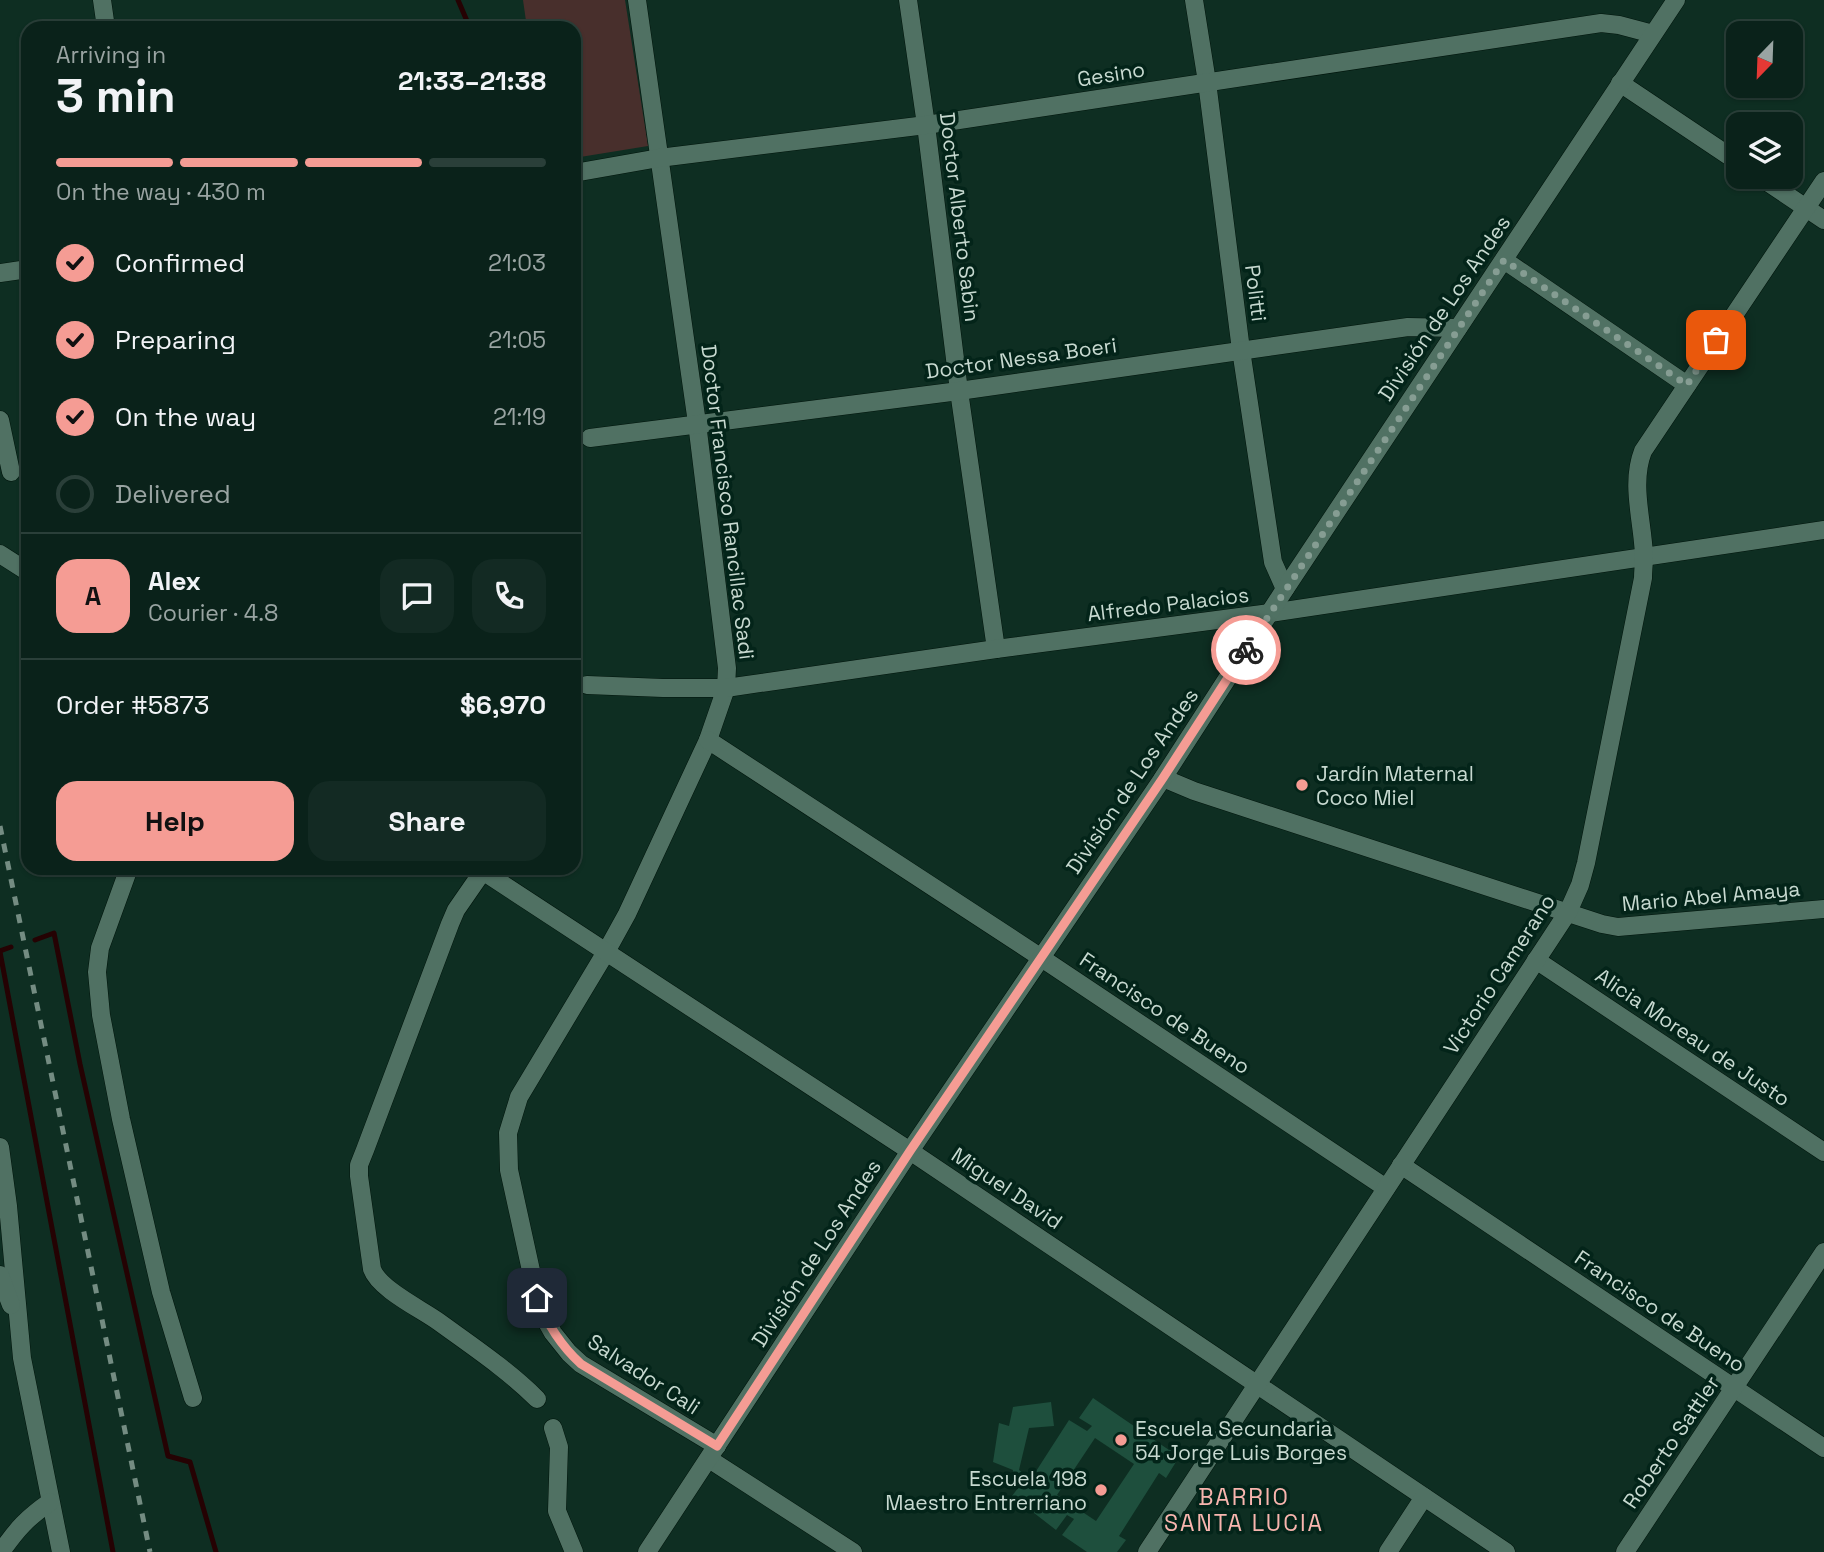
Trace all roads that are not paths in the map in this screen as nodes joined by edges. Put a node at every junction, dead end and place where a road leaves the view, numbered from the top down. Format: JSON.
{"nodes":[{"id":1,"x":102,"y":0,"type":"edge"},
{"id":2,"x":636,"y":0,"type":"edge"},
{"id":3,"x":908,"y":0,"type":"edge"},
{"id":4,"x":1194,"y":0,"type":"edge"},
{"id":5,"x":1676,"y":0,"type":"edge"},
{"id":6,"x":105,"y":21,"type":"edge"},
{"id":7,"x":1653,"y":34,"type":"junction"},
{"id":8,"x":1207,"y":82,"type":"junction"},
{"id":9,"x":1620,"y":83,"type":"junction"},
{"id":10,"x":926,"y":125,"type":"junction"},
{"id":11,"x":1726,"y":154,"type":"edge"},
{"id":12,"x":659,"y":158,"type":"junction"},
{"id":13,"x":581,"y":172,"type":"edge"},
{"id":14,"x":1824,"y":181,"type":"edge"},
{"id":15,"x":1778,"y":189,"type":"edge"},
{"id":16,"x":1805,"y":207,"type":"junction"},
{"id":17,"x":1824,"y":220,"type":"edge"},
{"id":18,"x":1504,"y":260,"type":"junction"},
{"id":19,"x":21,"y":271,"type":"edge"},
{"id":20,"x":0,"y":273,"type":"edge"},
{"id":21,"x":1458,"y":328,"type":"junction"},
{"id":22,"x":1241,"y":350,"type":"junction"},
{"id":23,"x":1687,"y":385,"type":"junction"},
{"id":24,"x":959,"y":391,"type":"junction"},
{"id":25,"x":0,"y":420,"type":"edge"},
{"id":26,"x":697,"y":423,"type":"junction"},
{"id":27,"x":590,"y":438,"type":"dead end"},
{"id":28,"x":11,"y":472,"type":"dead end"},
{"id":29,"x":1824,"y":530,"type":"edge"},
{"id":30,"x":0,"y":554,"type":"edge"},
{"id":31,"x":1644,"y":558,"type":"junction"},
{"id":32,"x":21,"y":568,"type":"edge"},
{"id":33,"x":1285,"y":589,"type":"junction"},
{"id":34,"x":1270,"y":613,"type":"junction"},
{"id":35,"x":996,"y":649,"type":"junction"},
{"id":36,"x":587,"y":685,"type":"dead end"},
{"id":37,"x":726,"y":688,"type":"junction"},
{"id":38,"x":708,"y":740,"type":"junction"},
{"id":39,"x":1163,"y":778,"type":"junction"},
{"id":40,"x":126,"y":875,"type":"edge"},
{"id":41,"x":477,"y":875,"type":"edge"},
{"id":42,"x":490,"y":875,"type":"edge"},
{"id":43,"x":1824,"y":909,"type":"edge"},
{"id":44,"x":1568,"y":912,"type":"junction"},
{"id":45,"x":606,"y":952,"type":"junction"},
{"id":46,"x":1040,"y":957,"type":"junction"},
{"id":47,"x":1536,"y":960,"type":"junction"},
{"id":48,"x":0,"y":1147,"type":"edge"},
{"id":49,"x":910,"y":1151,"type":"junction"},
{"id":50,"x":1824,"y":1152,"type":"edge"},
{"id":51,"x":1401,"y":1165,"type":"junction"},
{"id":52,"x":1386,"y":1188,"type":"junction"},
{"id":53,"x":4,"y":1200,"type":"edge"},
{"id":54,"x":1824,"y":1252,"type":"edge"},
{"id":55,"x":0,"y":1275,"type":"edge"},
{"id":56,"x":19,"y":1327,"type":"junction"},
{"id":57,"x":553,"y":1333,"type":"joint"},
{"id":58,"x":1259,"y":1384,"type":"junction"},
{"id":59,"x":1735,"y":1388,"type":"junction"},
{"id":60,"x":193,"y":1398,"type":"dead end"},
{"id":61,"x":537,"y":1399,"type":"dead end"},
{"id":62,"x":554,"y":1428,"type":"dead end"},
{"id":63,"x":1824,"y":1448,"type":"edge"},
{"id":64,"x":713,"y":1453,"type":"junction"},
{"id":65,"x":1424,"y":1497,"type":"junction"},
{"id":66,"x":50,"y":1502,"type":"junction"},
{"id":67,"x":1,"y":1552,"type":"edge"},
{"id":68,"x":61,"y":1552,"type":"edge"},
{"id":69,"x":574,"y":1552,"type":"edge"},
{"id":70,"x":647,"y":1552,"type":"edge"},
{"id":71,"x":853,"y":1552,"type":"edge"},
{"id":72,"x":1147,"y":1552,"type":"edge"},
{"id":73,"x":1388,"y":1552,"type":"edge"},
{"id":74,"x":1506,"y":1552,"type":"edge"},
{"id":75,"x":1625,"y":1552,"type":"edge"}],
"edges":[{"from":1,"to":6,"type":"street"},
{"from":2,"to":12,"type":"street","name":"Doctor Francisco Rancillac Sadi"},
{"from":3,"to":10,"type":"street","name":"Doctor Alberto Sabin"},
{"from":4,"to":8,"type":"street","name":"Politti"},
{"from":5,"to":7,"type":"street","name":"División de Los Andes"},
{"from":7,"to":8,"type":"street","name":"Gesino"},
{"from":7,"to":9,"type":"street","name":"División de Los Andes"},
{"from":8,"to":10,"type":"street","name":"Gesino"},
{"from":8,"to":22,"type":"street","name":"Politti"},
{"from":9,"to":11,"type":"street"},
{"from":9,"to":18,"type":"street","name":"División de Los Andes"},
{"from":10,"to":12,"type":"street","name":"Gesino"},
{"from":10,"to":24,"type":"street","name":"Doctor Alberto Sabin"},
{"from":12,"to":13,"type":"street","name":"Gesino"},
{"from":12,"to":26,"type":"street","name":"Doctor Francisco Rancillac Sadi"},
{"from":14,"to":16,"type":"street","name":"Victorio Camerano"},
{"from":15,"to":16,"type":"street"},
{"from":16,"to":17,"type":"street"},
{"from":16,"to":23,"type":"street","name":"Victorio Camerano"},
{"from":18,"to":21,"type":"street","name":"División de Los Andes"},
{"from":18,"to":23,"type":"street"},
{"from":19,"to":20,"type":"street"},
{"from":21,"to":22,"type":"street","name":"Doctor Nessa Boeri"},
{"from":21,"to":33,"type":"street","name":"División de Los Andes"},
{"from":22,"to":24,"type":"street","name":"Doctor Nessa Boeri"},
{"from":22,"to":33,"type":"street","name":"Politti"},
{"from":23,"to":31,"type":"street","name":"Victorio Camerano"},
{"from":24,"to":26,"type":"street","name":"Doctor Nessa Boeri"},
{"from":24,"to":35,"type":"street","name":"Doctor Alberto Sabin"},
{"from":25,"to":28,"type":"street"},
{"from":26,"to":27,"type":"street","name":"Doctor Nessa Boeri"},
{"from":26,"to":37,"type":"street","name":"Doctor Francisco Rancillac Sadi"},
{"from":29,"to":31,"type":"street","name":"Alfredo Palacios"},
{"from":30,"to":32,"type":"street"},
{"from":31,"to":34,"type":"street","name":"Alfredo Palacios"},
{"from":31,"to":44,"type":"street","name":"Victorio Camerano"},
{"from":33,"to":34,"type":"street","name":"División de Los Andes"},
{"from":34,"to":35,"type":"street","name":"Alfredo Palacios"},
{"from":34,"to":39,"type":"street","name":"División de Los Andes"},
{"from":35,"to":37,"type":"street","name":"Alfredo Palacios"},
{"from":36,"to":37,"type":"street","name":"Alfredo Palacios"},
{"from":37,"to":38,"type":"street","name":"Doctor Francisco Rancillac Sadi"},
{"from":38,"to":45,"type":"street","name":"Doctor Francisco Rancillac Sadi"},
{"from":38,"to":46,"type":"street","name":"Francisco de Bueno"},
{"from":39,"to":44,"type":"street","name":"Mario Abel Amaya"},
{"from":39,"to":46,"type":"street","name":"División de Los Andes"},
{"from":40,"to":60,"type":"street"},
{"from":41,"to":61,"type":"street"},
{"from":42,"to":45,"type":"street","name":"Miguel David"},
{"from":43,"to":44,"type":"street","name":"Mario Abel Amaya"},
{"from":44,"to":47,"type":"street","name":"Victorio Camerano"},
{"from":45,"to":49,"type":"street","name":"Miguel David"},
{"from":45,"to":57,"type":"street","name":"Doctor Francisco Rancillac Sadi"},
{"from":46,"to":49,"type":"street","name":"División de Los Andes"},
{"from":46,"to":52,"type":"street","name":"Francisco de Bueno"},
{"from":47,"to":50,"type":"street","name":"Alicia Moreau de Justo"},
{"from":47,"to":51,"type":"street","name":"Victorio Camerano"},
{"from":48,"to":53,"type":"street"},
{"from":49,"to":58,"type":"street","name":"Miguel David"},
{"from":49,"to":64,"type":"street","name":"División de Los Andes"},
{"from":51,"to":52,"type":"street","name":"Victorio Camerano"},
{"from":51,"to":59,"type":"street","name":"Francisco de Bueno"},
{"from":52,"to":58,"type":"street","name":"Victorio Camerano"},
{"from":53,"to":56,"type":"street"},
{"from":54,"to":59,"type":"street","name":"Roberto Sattler"},
{"from":55,"to":56,"type":"street"},
{"from":56,"to":66,"type":"street"},
{"from":57,"to":64,"type":"street","name":"Salvador Cali"},
{"from":58,"to":65,"type":"street","name":"Miguel David"},
{"from":58,"to":72,"type":"street","name":"Victorio Camerano"},
{"from":59,"to":63,"type":"street","name":"Francisco de Bueno"},
{"from":59,"to":75,"type":"street","name":"Roberto Sattler"},
{"from":62,"to":69,"type":"street"},
{"from":64,"to":70,"type":"street","name":"División de Los Andes"},
{"from":64,"to":71,"type":"street","name":"Salvador Cali"},
{"from":65,"to":73,"type":"street"},
{"from":65,"to":74,"type":"street","name":"Miguel David"},
{"from":66,"to":67,"type":"street"},
{"from":66,"to":68,"type":"street"}]}
